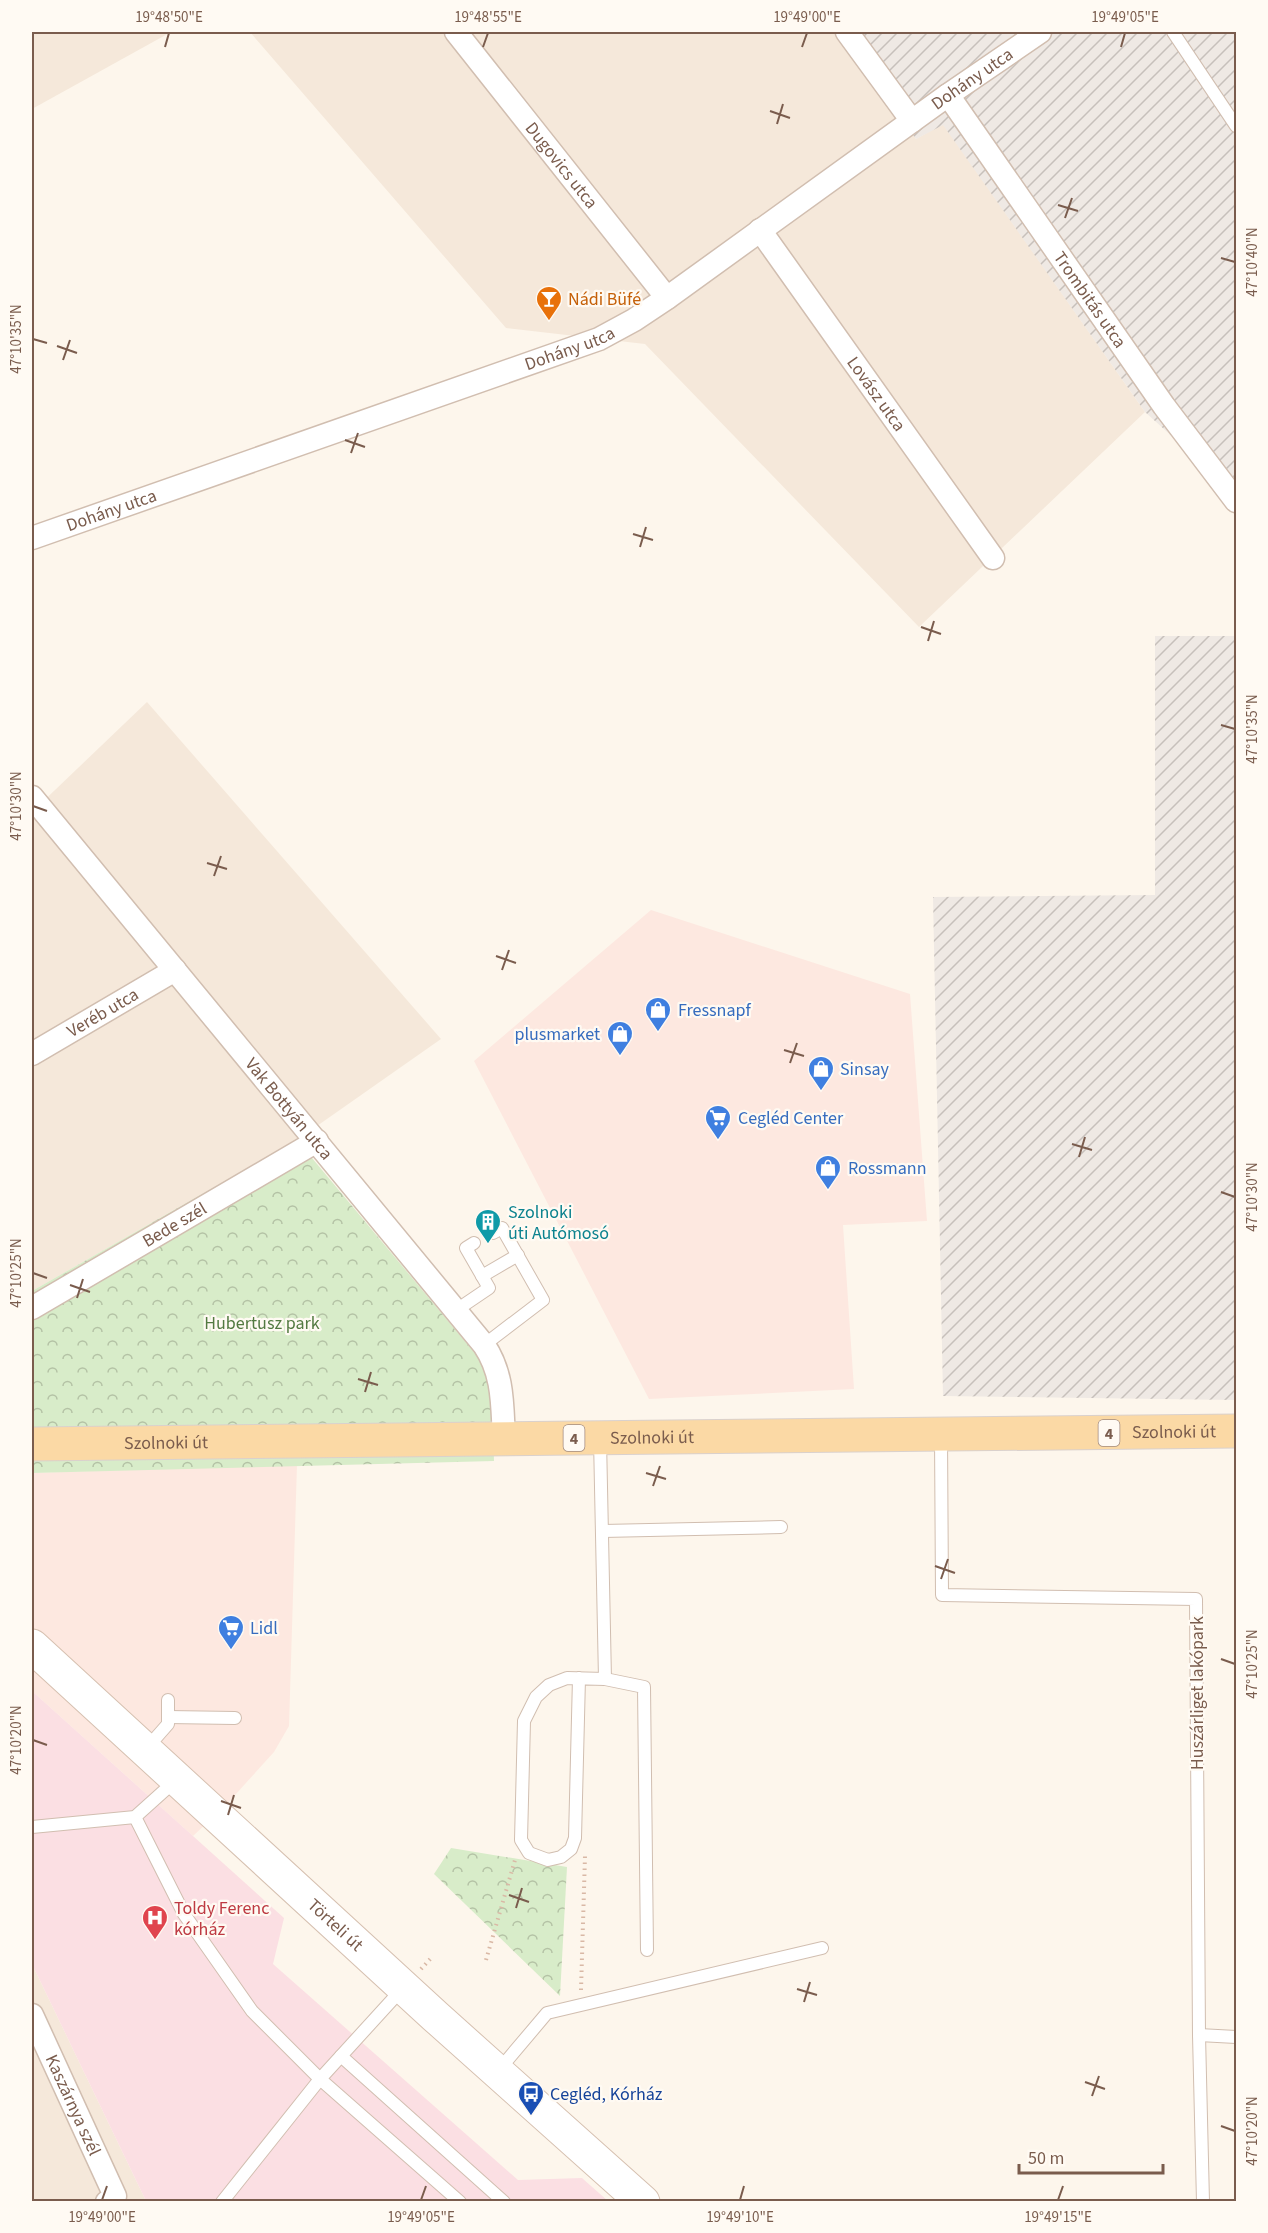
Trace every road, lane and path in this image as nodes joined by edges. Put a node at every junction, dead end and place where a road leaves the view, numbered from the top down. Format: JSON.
{"nodes":[{"id":1,"x":456,"y":32,"type":"edge"},
{"id":2,"x":847,"y":32,"type":"edge"},
{"id":3,"x":1040,"y":32,"type":"edge"},
{"id":4,"x":1173,"y":32,"type":"edge"},
{"id":5,"x":948,"y":95,"type":"junction"},
{"id":6,"x":912,"y":121,"type":"junction"},
{"id":7,"x":1236,"y":126,"type":"edge"},
{"id":8,"x":760,"y":230,"type":"junction"},
{"id":9,"x":667,"y":298,"type":"junction"},
{"id":10,"x":1236,"y":501,"type":"edge"},
{"id":11,"x":32,"y":538,"type":"edge"},
{"id":12,"x":993,"y":558,"type":"dead end"},
{"id":13,"x":32,"y":797,"type":"edge"},
{"id":14,"x":175,"y":970,"type":"junction"},
{"id":15,"x":32,"y":1054,"type":"edge"},
{"id":16,"x":317,"y":1141,"type":"junction"},
{"id":17,"x":493,"y":1233,"type":"dead end"},
{"id":18,"x":474,"y":1243,"type":"dead end"},
{"id":19,"x":518,"y":1255,"type":"junction"},
{"id":20,"x":482,"y":1276,"type":"junction"},
{"id":21,"x":32,"y":1308,"type":"edge"},
{"id":22,"x":455,"y":1311,"type":"junction"},
{"id":23,"x":484,"y":1345,"type":"junction"},
{"id":24,"x":1236,"y":1431,"type":"edge"},
{"id":25,"x":941,"y":1434,"type":"junction"},
{"id":26,"x":600,"y":1438,"type":"junction"},
{"id":27,"x":504,"y":1439,"type":"junction"},
{"id":28,"x":32,"y":1444,"type":"edge"},
{"id":29,"x":781,"y":1527,"type":"dead end"},
{"id":30,"x":603,"y":1531,"type":"junction"},
{"id":31,"x":32,"y":1646,"type":"edge"},
{"id":32,"x":579,"y":1678,"type":"junction"},
{"id":33,"x":605,"y":1679,"type":"junction"},
{"id":34,"x":168,"y":1700,"type":"dead end"},
{"id":35,"x":168,"y":1717,"type":"junction"},
{"id":36,"x":235,"y":1718,"type":"dead end"},
{"id":37,"x":145,"y":1750,"type":"junction"},
{"id":38,"x":177,"y":1779,"type":"junction"},
{"id":39,"x":135,"y":1817,"type":"junction"},
{"id":40,"x":32,"y":1827,"type":"edge"},
{"id":41,"x":521,"y":1840,"type":"junction"},
{"id":42,"x":822,"y":1948,"type":"dead end"},
{"id":43,"x":647,"y":1950,"type":"dead end"},
{"id":44,"x":486,"y":1960,"type":"dead end"},
{"id":45,"x":404,"y":1987,"type":"junction"},
{"id":46,"x":32,"y":2015,"type":"edge"},
{"id":47,"x":1199,"y":2035,"type":"junction"},
{"id":48,"x":1236,"y":2037,"type":"edge"},
{"id":49,"x":341,"y":2056,"type":"junction"},
{"id":50,"x":498,"y":2071,"type":"junction"},
{"id":51,"x":320,"y":2079,"type":"junction"},
{"id":52,"x":111,"y":2199,"type":"edge"},
{"id":53,"x":222,"y":2202,"type":"edge"},
{"id":54,"x":460,"y":2202,"type":"edge"},
{"id":55,"x":504,"y":2202,"type":"edge"},
{"id":56,"x":643,"y":2202,"type":"edge"},
{"id":57,"x":1203,"y":2202,"type":"edge"}],
"edges":[{"from":1,"to":9,"type":"street","name":"Dugovics utca"},
{"from":2,"to":6,"type":"street"},
{"from":3,"to":5,"type":"street","name":"Dohány utca"},
{"from":4,"to":7,"type":"lane"},
{"from":5,"to":6,"type":"street","name":"Dohány utca"},
{"from":5,"to":10,"type":"street","name":"Trombitás utca"},
{"from":6,"to":8,"type":"street","name":"Dohány utca"},
{"from":8,"to":9,"type":"street","name":"Dohány utca"},
{"from":8,"to":12,"type":"street","name":"Lovász utca"},
{"from":9,"to":11,"type":"street","name":"Dohány utca"},
{"from":13,"to":14,"type":"street","name":"Vak Bottyán utca"},
{"from":14,"to":15,"type":"street","name":"Veréb utca"},
{"from":14,"to":16,"type":"street","name":"Vak Bottyán utca"},
{"from":16,"to":21,"type":"street","name":"Bede szél"},
{"from":16,"to":22,"type":"street","name":"Vak Bottyán utca"},
{"from":17,"to":19,"type":"lane"},
{"from":18,"to":20,"type":"lane"},
{"from":19,"to":20,"type":"lane"},
{"from":19,"to":23,"type":"lane"},
{"from":20,"to":22,"type":"lane"},
{"from":22,"to":23,"type":"street","name":"Vak Bottyán utca"},
{"from":23,"to":27,"type":"street","name":"Vak Bottyán utca"},
{"from":24,"to":25,"type":"main road","name":"Szolnoki út","number":"4"},
{"from":25,"to":26,"type":"main road","name":"Szolnoki út","number":"4"},
{"from":25,"to":47,"type":"lane","name":"Huszárliget lakópark"},
{"from":26,"to":27,"type":"main road","name":"Szolnoki út","number":"4"},
{"from":26,"to":30,"type":"lane"},
{"from":27,"to":28,"type":"main road","name":"Szolnoki út","number":"4"},
{"from":29,"to":30,"type":"lane"},
{"from":30,"to":33,"type":"lane"},
{"from":31,"to":37,"type":"main road","name":"Törteli út"},
{"from":32,"to":33,"type":"lane"},
{"from":32,"to":41,"type":"lane"},
{"from":32,"to":41,"type":"lane"},
{"from":33,"to":43,"type":"lane"},
{"from":34,"to":35,"type":"lane"},
{"from":35,"to":36,"type":"lane"},
{"from":35,"to":37,"type":"lane"},
{"from":37,"to":38,"type":"main road","name":"Törteli út"},
{"from":38,"to":39,"type":"lane"},
{"from":38,"to":45,"type":"main road","name":"Törteli út"},
{"from":39,"to":40,"type":"lane"},
{"from":39,"to":51,"type":"lane"},
{"from":41,"to":44,"type":"path"},
{"from":42,"to":50,"type":"lane"},
{"from":45,"to":49,"type":"lane"},
{"from":45,"to":50,"type":"main road","name":"Törteli út"},
{"from":46,"to":52,"type":"street","name":"Kaszárnya szél"},
{"from":47,"to":48,"type":"lane"},
{"from":47,"to":57,"type":"lane","name":"Huszárliget lakópark"},
{"from":49,"to":51,"type":"lane"},
{"from":49,"to":55,"type":"lane"},
{"from":50,"to":56,"type":"main road","name":"Törteli út"},
{"from":51,"to":53,"type":"lane"},
{"from":51,"to":54,"type":"lane"}]}
